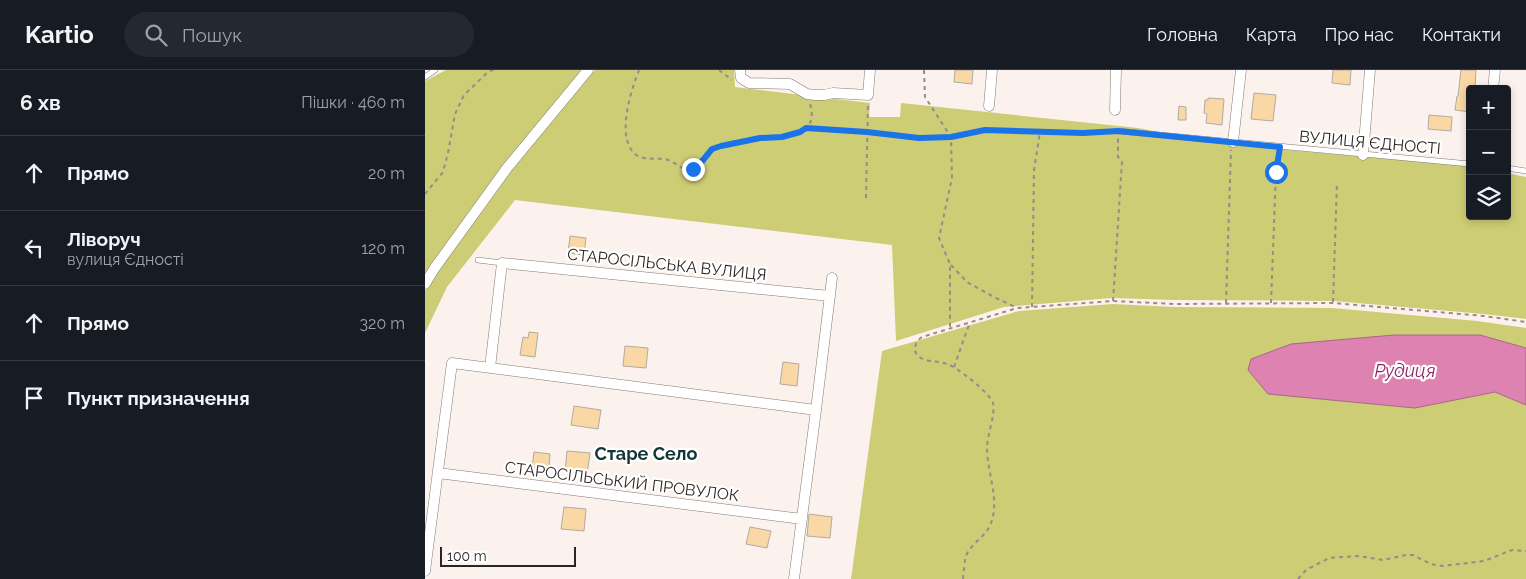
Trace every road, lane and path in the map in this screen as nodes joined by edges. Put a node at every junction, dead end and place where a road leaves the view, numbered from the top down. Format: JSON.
{"nodes":[{"id":1,"x":435,"y":70,"type":"edge"},
{"id":2,"x":494,"y":70,"type":"edge"},
{"id":3,"x":588,"y":70,"type":"edge"},
{"id":4,"x":639,"y":70,"type":"edge"},
{"id":5,"x":719,"y":70,"type":"edge"},
{"id":6,"x":870,"y":70,"type":"edge"},
{"id":7,"x":924,"y":70,"type":"edge"},
{"id":8,"x":992,"y":70,"type":"edge"},
{"id":9,"x":1116,"y":70,"type":"edge"},
{"id":10,"x":1241,"y":70,"type":"edge"},
{"id":11,"x":1370,"y":70,"type":"edge"},
{"id":12,"x":1495,"y":70,"type":"edge"},
{"id":13,"x":738,"y":76,"type":"edge"},
{"id":14,"x":425,"y":77,"type":"edge"},
{"id":15,"x":1493,"y":85,"type":"edge"},
{"id":16,"x":807,"y":94,"type":"junction"},
{"id":17,"x":868,"y":95,"type":"junction"},
{"id":18,"x":989,"y":106,"type":"dead end"},
{"id":19,"x":1115,"y":110,"type":"dead end"},
{"id":20,"x":806,"y":128,"type":"junction"},
{"id":21,"x":1118,"y":131,"type":"junction"},
{"id":22,"x":867,"y":132,"type":"junction"},
{"id":23,"x":1040,"y":132,"type":"junction"},
{"id":24,"x":951,"y":137,"type":"junction"},
{"id":25,"x":1232,"y":142,"type":"junction"},
{"id":26,"x":1280,"y":147,"type":"junction"},
{"id":27,"x":1363,"y":155,"type":"junction"},
{"id":28,"x":1466,"y":164,"type":"edge"},
{"id":29,"x":1511,"y":169,"type":"edge"},
{"id":30,"x":1526,"y":171,"type":"edge"},
{"id":31,"x":1337,"y":182,"type":"dead end"},
{"id":32,"x":425,"y":194,"type":"edge"},
{"id":33,"x":866,"y":198,"type":"dead end"},
{"id":34,"x":478,"y":260,"type":"dead end"},
{"id":35,"x":502,"y":262,"type":"junction"},
{"id":36,"x":950,"y":264,"type":"junction"},
{"id":37,"x":832,"y":278,"type":"dead end"},
{"id":38,"x":425,"y":284,"type":"edge"},
{"id":39,"x":830,"y":296,"type":"junction"},
{"id":40,"x":1113,"y":301,"type":"junction"},
{"id":41,"x":1226,"y":303,"type":"junction"},
{"id":42,"x":1271,"y":303,"type":"junction"},
{"id":43,"x":1333,"y":303,"type":"junction"},
{"id":44,"x":1032,"y":307,"type":"junction"},
{"id":45,"x":1017,"y":308,"type":"junction"},
{"id":46,"x":970,"y":322,"type":"junction"},
{"id":47,"x":1526,"y":322,"type":"edge"},
{"id":48,"x":949,"y":328,"type":"junction"},
{"id":49,"x":955,"y":367,"type":"junction"},
{"id":50,"x":489,"y":368,"type":"junction"},
{"id":51,"x":816,"y":410,"type":"junction"},
{"id":52,"x":438,"y":473,"type":"junction"},
{"id":53,"x":802,"y":519,"type":"junction"},
{"id":54,"x":1526,"y":551,"type":"edge"},
{"id":55,"x":425,"y":571,"type":"edge"},
{"id":56,"x":794,"y":579,"type":"edge"},
{"id":57,"x":963,"y":579,"type":"edge"},
{"id":58,"x":1298,"y":579,"type":"edge"}],
"edges":[{"from":1,"to":14,"type":"lane"},
{"from":2,"to":32,"type":"path"},
{"from":3,"to":38,"type":"street"},
{"from":4,"to":20,"type":"path"},
{"from":5,"to":13,"type":"path"},
{"from":6,"to":17,"type":"street"},
{"from":7,"to":24,"type":"path"},
{"from":8,"to":18,"type":"street"},
{"from":9,"to":19,"type":"street"},
{"from":10,"to":25,"type":"street"},
{"from":11,"to":27,"type":"street"},
{"from":12,"to":15,"type":"street"},
{"from":13,"to":16,"type":"street"},
{"from":16,"to":17,"type":"street"},
{"from":16,"to":20,"type":"path"},
{"from":17,"to":22,"type":"path"},
{"from":20,"to":22,"type":"path"},
{"from":21,"to":23,"type":"path"},
{"from":21,"to":25,"type":"lane","name":"ВУЛИЦЯ ЄДНОСТІ"},
{"from":21,"to":40,"type":"path"},
{"from":22,"to":24,"type":"path"},
{"from":22,"to":33,"type":"path"},
{"from":23,"to":24,"type":"path"},
{"from":23,"to":44,"type":"path"},
{"from":24,"to":36,"type":"path"},
{"from":25,"to":26,"type":"lane","name":"ВУЛИЦЯ ЄДНОСТІ"},
{"from":25,"to":41,"type":"path"},
{"from":26,"to":27,"type":"lane","name":"ВУЛИЦЯ ЄДНОСТІ"},
{"from":26,"to":42,"type":"path"},
{"from":27,"to":28,"type":"lane","name":"ВУЛИЦЯ ЄДНОСТІ"},
{"from":29,"to":30,"type":"lane"},
{"from":31,"to":43,"type":"path"},
{"from":34,"to":35,"type":"lane"},
{"from":35,"to":39,"type":"street","name":"СТАРОСІЛЬСЬКА ВУЛИЦЯ"},
{"from":35,"to":50,"type":"street"},
{"from":36,"to":45,"type":"path"},
{"from":36,"to":48,"type":"path"},
{"from":37,"to":39,"type":"street"},
{"from":39,"to":51,"type":"street"},
{"from":40,"to":41,"type":"path"},
{"from":40,"to":44,"type":"path"},
{"from":41,"to":42,"type":"path"},
{"from":42,"to":43,"type":"path"},
{"from":43,"to":47,"type":"path"},
{"from":44,"to":45,"type":"path"},
{"from":45,"to":46,"type":"path"},
{"from":46,"to":48,"type":"path"},
{"from":46,"to":49,"type":"path"},
{"from":48,"to":49,"type":"path"},
{"from":49,"to":57,"type":"path"},
{"from":50,"to":51,"type":"street"},
{"from":50,"to":52,"type":"street"},
{"from":51,"to":53,"type":"street"},
{"from":52,"to":53,"type":"street","name":"СТАРОСІЛЬСЬКИЙ ПРОВУЛОК"},
{"from":52,"to":55,"type":"street"},
{"from":53,"to":56,"type":"street"},
{"from":54,"to":58,"type":"path"}]}
